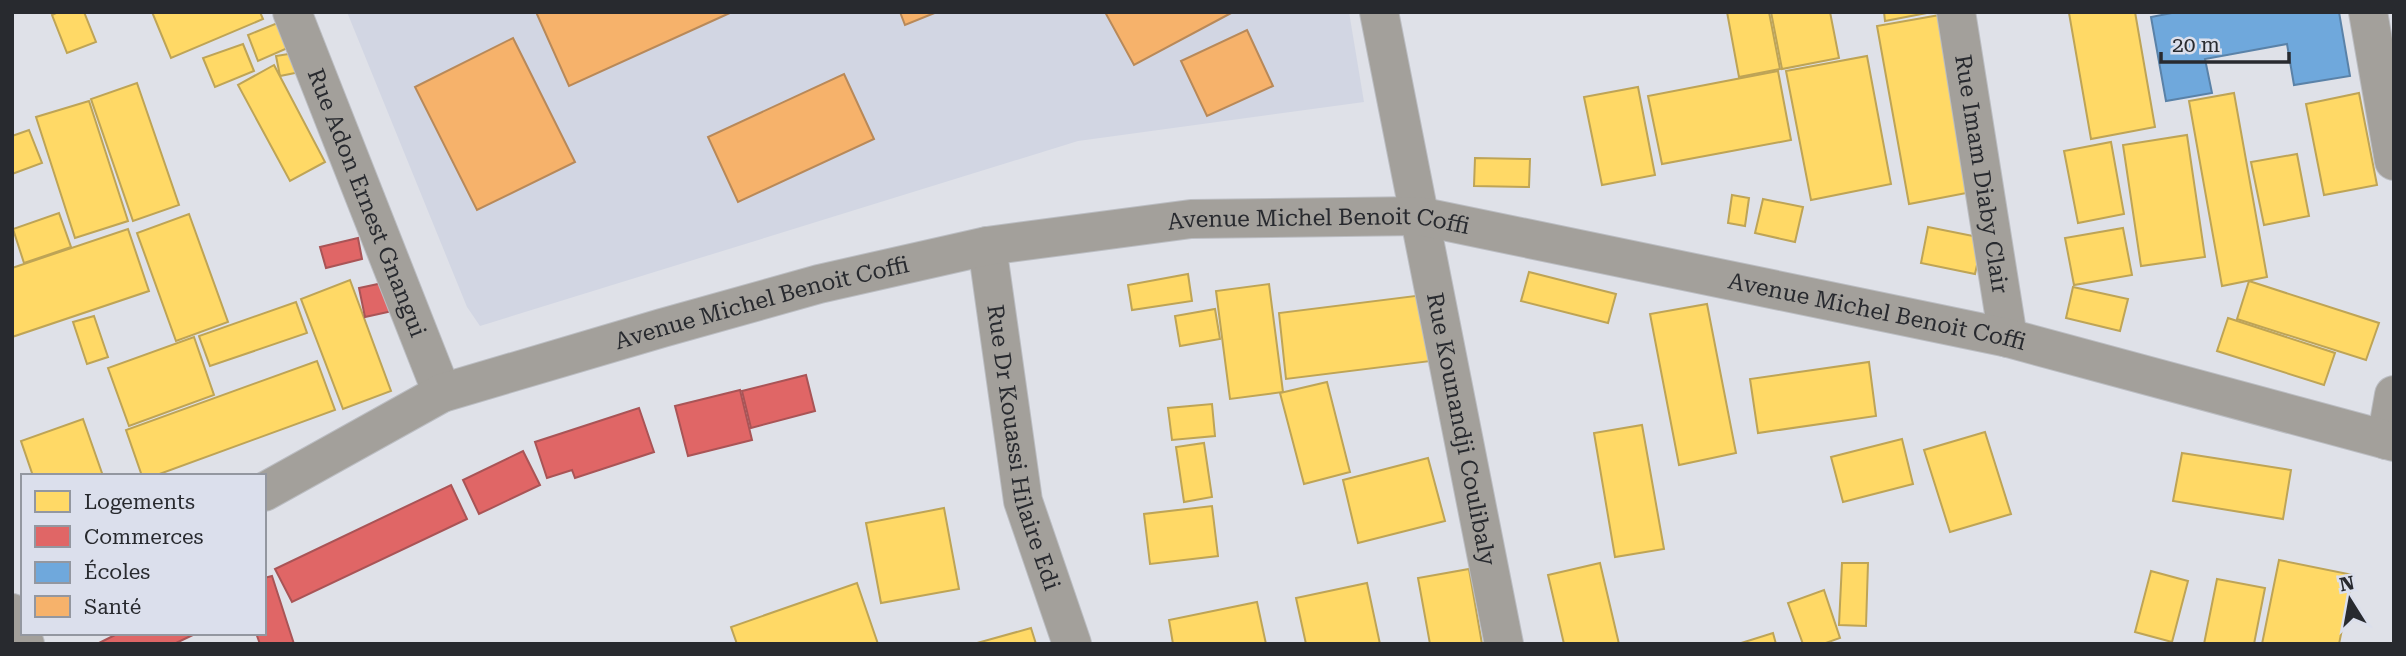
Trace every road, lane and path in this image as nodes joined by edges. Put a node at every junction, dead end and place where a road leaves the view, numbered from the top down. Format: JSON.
{"nodes":[{"id":1,"x":292,"y":12,"type":"edge"},
{"id":2,"x":1379,"y":12,"type":"edge"},
{"id":3,"x":1956,"y":12,"type":"edge"},
{"id":4,"x":2368,"y":12,"type":"edge"},
{"id":5,"x":2394,"y":161,"type":"edge"},
{"id":6,"x":1419,"y":216,"type":"junction"},
{"id":7,"x":987,"y":246,"type":"junction"},
{"id":8,"x":2008,"y":338,"type":"junction"},
{"id":9,"x":442,"y":393,"type":"junction"},
{"id":10,"x":2394,"y":396,"type":"edge"},
{"id":11,"x":2390,"y":441,"type":"edge"},
{"id":12,"x":266,"y":491,"type":"edge"},
{"id":13,"x":1072,"y":644,"type":"edge"},
{"id":14,"x":1504,"y":644,"type":"edge"}],
"edges":[{"from":1,"to":9,"type":"street","name":"Rue Adon Ernest Gnangui"},
{"from":2,"to":6,"type":"street","name":"Rue Kounandji Coulibaly"},
{"from":3,"to":8,"type":"street","name":"Rue Imam Diaby Clair"},
{"from":4,"to":5,"type":"street"},
{"from":6,"to":7,"type":"street","name":"Avenue Michel Benoit Coffi"},
{"from":6,"to":8,"type":"street","name":"Avenue Michel Benoit Coffi"},
{"from":6,"to":14,"type":"street","name":"Rue Kounandji Coulibaly"},
{"from":7,"to":9,"type":"street","name":"Avenue Michel Benoit Coffi"},
{"from":7,"to":13,"type":"street","name":"Rue Dr Kouassi Hilaire Edi"},
{"from":8,"to":11,"type":"street","name":"Avenue Michel Benoit Coffi"},
{"from":9,"to":12,"type":"street","name":"Avenue Michel Benoit Coffi"},
{"from":10,"to":11,"type":"street"}]}
